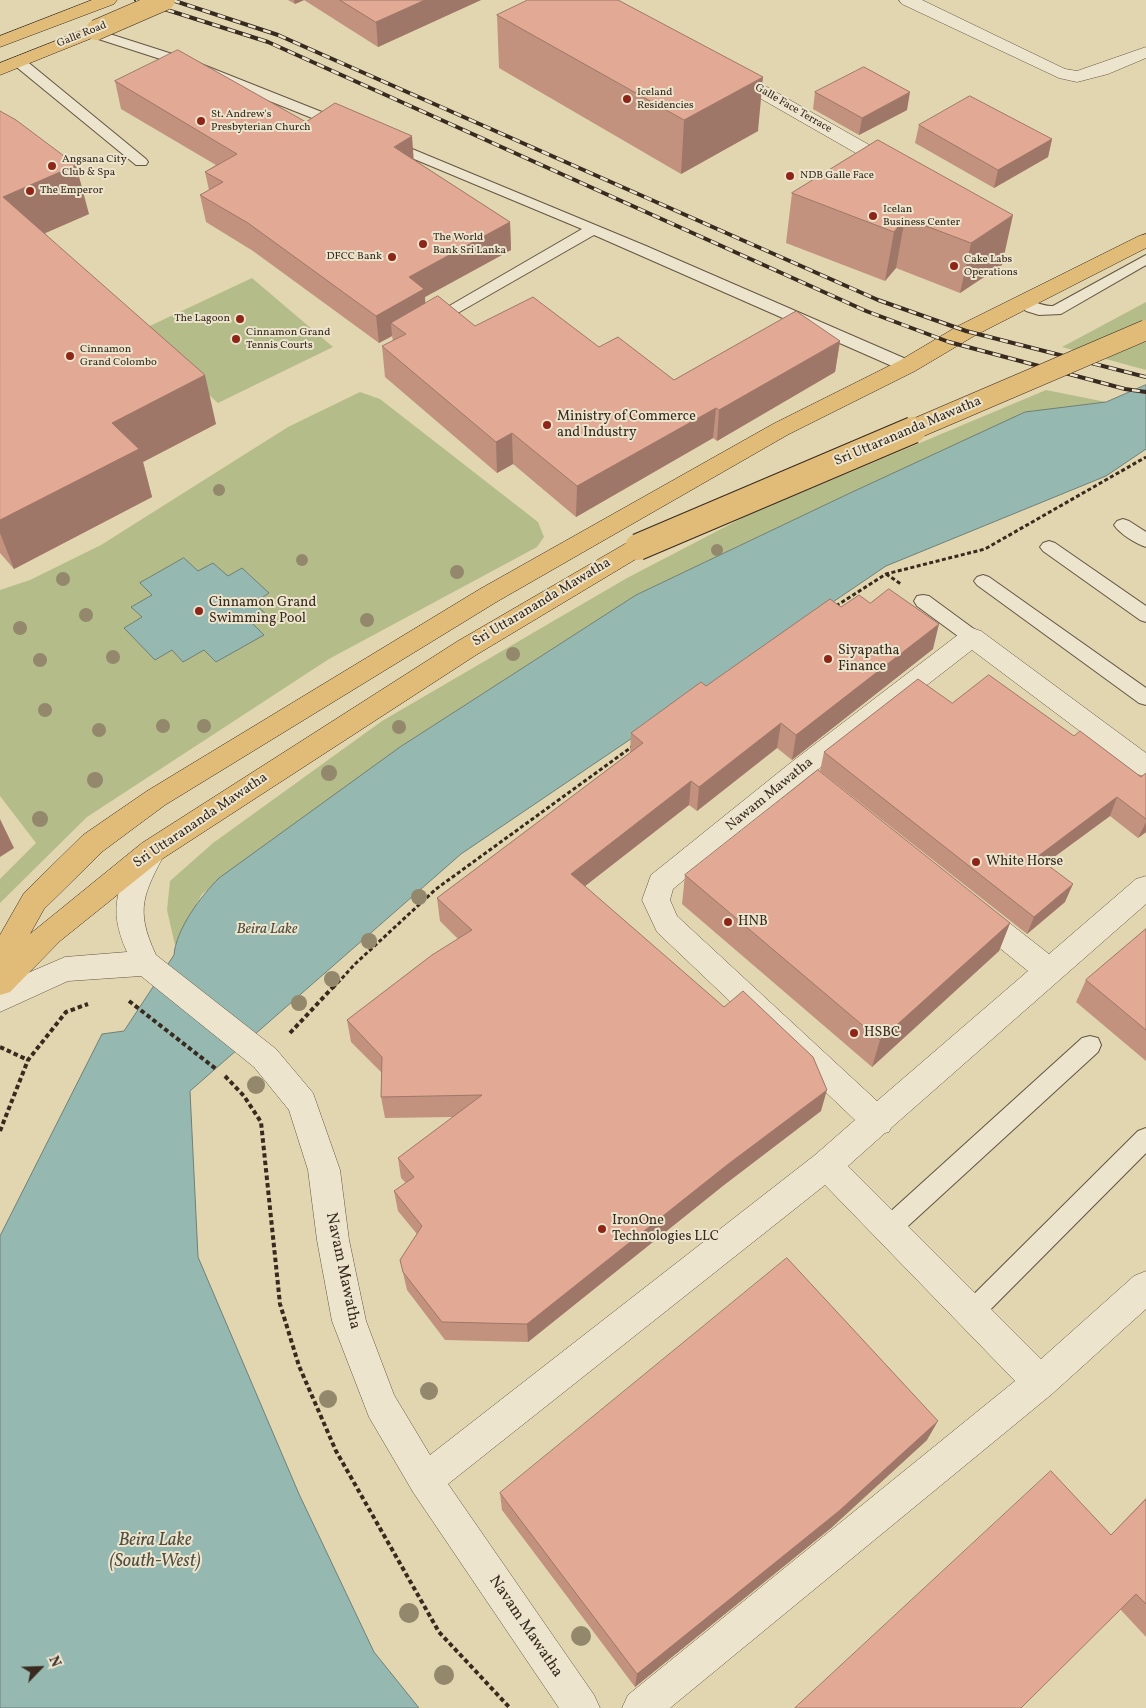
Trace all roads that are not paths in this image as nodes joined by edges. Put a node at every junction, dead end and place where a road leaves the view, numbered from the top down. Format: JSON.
{"nodes":[{"id":1,"x":108,"y":0,"type":"edge"},
{"id":2,"x":165,"y":0,"type":"edge"},
{"id":3,"x":908,"y":0,"type":"edge"},
{"id":4,"x":30,"y":30,"type":"junction"},
{"id":5,"x":93,"y":31,"type":"junction"},
{"id":6,"x":0,"y":42,"type":"edge"},
{"id":7,"x":54,"y":46,"type":"junction"},
{"id":8,"x":1146,"y":52,"type":"edge"},
{"id":9,"x":19,"y":62,"type":"junction"},
{"id":10,"x":714,"y":64,"type":"edge"},
{"id":11,"x":0,"y":70,"type":"edge"},
{"id":12,"x":354,"y":129,"type":"edge"},
{"id":13,"x":372,"y":137,"type":"edge"},
{"id":14,"x":141,"y":162,"type":"dead end"},
{"id":15,"x":909,"y":176,"type":"edge"},
{"id":16,"x":593,"y":229,"type":"junction"},
{"id":17,"x":1146,"y":240,"type":"edge"},
{"id":18,"x":1146,"y":259,"type":"edge"},
{"id":19,"x":1024,"y":302,"type":"junction"},
{"id":20,"x":1146,"y":330,"type":"edge"},
{"id":21,"x":415,"y":332,"type":"edge"},
{"id":22,"x":907,"y":366,"type":"junction"},
{"id":23,"x":1123,"y":525,"type":"dead end"},
{"id":24,"x":1146,"y":541,"type":"edge"},
{"id":25,"x":1049,"y":547,"type":"dead end"},
{"id":26,"x":983,"y":581,"type":"dead end"},
{"id":27,"x":923,"y":601,"type":"dead end"},
{"id":28,"x":1146,"y":615,"type":"edge"},
{"id":29,"x":972,"y":637,"type":"junction"},
{"id":30,"x":1146,"y":698,"type":"edge"},
{"id":31,"x":1146,"y":767,"type":"edge"},
{"id":32,"x":798,"y":771,"type":"junction"},
{"id":33,"x":821,"y":790,"type":"edge"},
{"id":34,"x":152,"y":851,"type":"junction"},
{"id":35,"x":1146,"y":888,"type":"edge"},
{"id":36,"x":958,"y":899,"type":"edge"},
{"id":37,"x":0,"y":962,"type":"edge"},
{"id":38,"x":153,"y":968,"type":"junction"},
{"id":39,"x":1050,"y":972,"type":"junction"},
{"id":40,"x":0,"y":983,"type":"edge"},
{"id":41,"x":0,"y":999,"type":"edge"},
{"id":42,"x":1090,"y":1045,"type":"dead end"},
{"id":43,"x":878,"y":1122,"type":"junction"},
{"id":44,"x":1146,"y":1138,"type":"edge"},
{"id":45,"x":826,"y":1166,"type":"junction"},
{"id":46,"x":888,"y":1229,"type":"junction"},
{"id":47,"x":1146,"y":1287,"type":"edge"},
{"id":48,"x":971,"y":1313,"type":"junction"},
{"id":49,"x":1040,"y":1382,"type":"junction"},
{"id":50,"x":425,"y":1480,"type":"junction"},
{"id":51,"x":581,"y":1708,"type":"edge"},
{"id":52,"x":641,"y":1708,"type":"edge"}],
"edges":[{"from":1,"to":4,"type":"main road","name":"Galle Road"},
{"from":2,"to":5,"type":"main road","name":"Galle Road","bridge":true},
{"from":3,"to":8,"type":"street"},
{"from":4,"to":6,"type":"main road","name":"Galle Road"},
{"from":4,"to":7,"type":"main road"},
{"from":5,"to":7,"type":"main road","name":"Galle Road"},
{"from":5,"to":12,"type":"lane"},
{"from":7,"to":9,"type":"main road","name":"Galle Road"},
{"from":9,"to":11,"type":"main road","name":"Galle Road"},
{"from":9,"to":14,"type":"lane"},
{"from":10,"to":15,"type":"street","name":"Galle Face Terrace"},
{"from":13,"to":16,"type":"lane"},
{"from":16,"to":21,"type":"lane"},
{"from":16,"to":22,"type":"lane"},
{"from":17,"to":19,"type":"main road"},
{"from":18,"to":19,"type":"lane"},
{"from":19,"to":22,"type":"main road"},
{"from":20,"to":34,"type":"main road","name":"Sri Uttarananda Mawatha","bridge":true},
{"from":22,"to":37,"type":"main road"},
{"from":23,"to":24,"type":"lane"},
{"from":25,"to":28,"type":"lane"},
{"from":26,"to":30,"type":"lane"},
{"from":27,"to":29,"type":"lane"},
{"from":29,"to":31,"type":"street"},
{"from":29,"to":32,"type":"street","name":"Nawam Mawatha"},
{"from":32,"to":33,"type":"street"},
{"from":32,"to":43,"type":"street","name":"Nawam Mawatha"},
{"from":34,"to":38,"type":"street","name":"Navam Mawatha"},
{"from":34,"to":40,"type":"main road","name":"Sri Uttarananda Mawatha"},
{"from":35,"to":39,"type":"street"},
{"from":36,"to":39,"type":"street"},
{"from":38,"to":41,"type":"street"},
{"from":38,"to":50,"type":"street","name":"Navam Mawatha"},
{"from":39,"to":43,"type":"street"},
{"from":42,"to":46,"type":"lane"},
{"from":43,"to":45,"type":"street"},
{"from":44,"to":48,"type":"lane"},
{"from":45,"to":46,"type":"street"},
{"from":45,"to":50,"type":"street"},
{"from":46,"to":48,"type":"street"},
{"from":47,"to":49,"type":"street"},
{"from":48,"to":49,"type":"street"},
{"from":49,"to":52,"type":"street"},
{"from":50,"to":51,"type":"street","name":"Navam Mawatha"}]}
